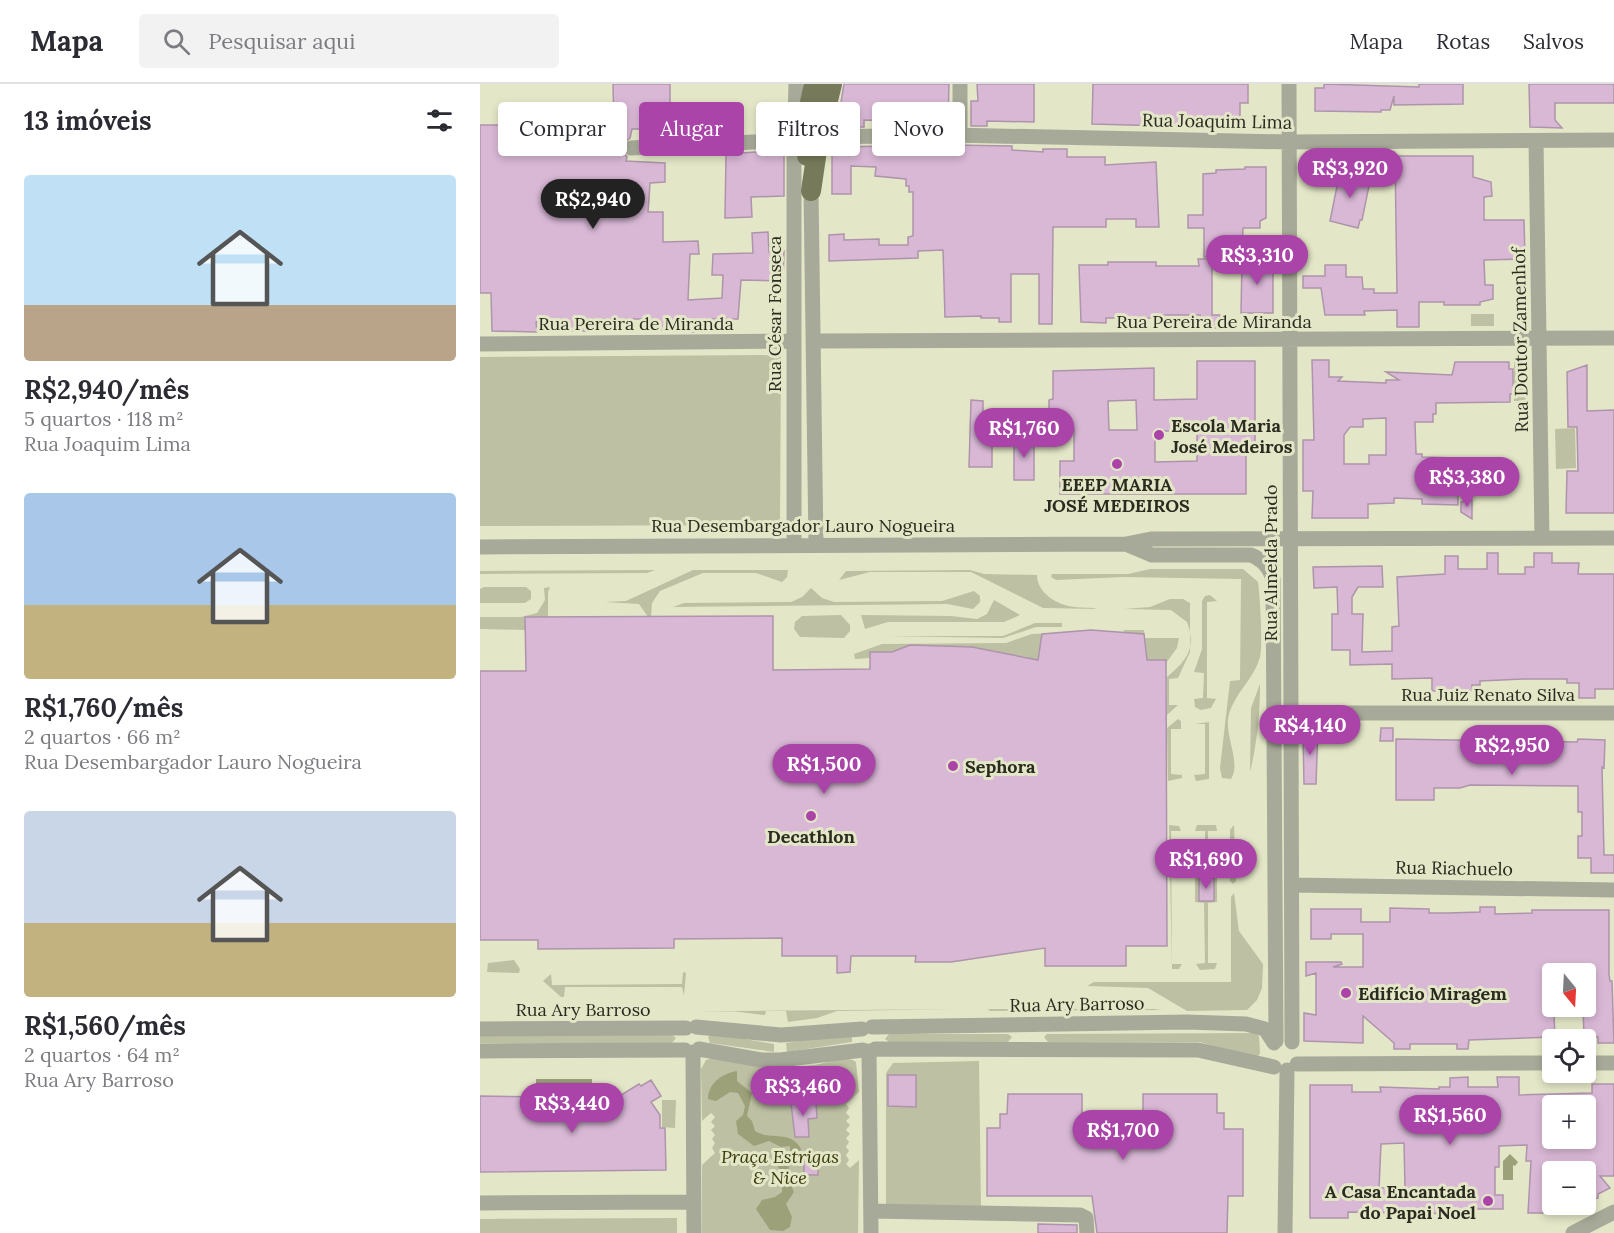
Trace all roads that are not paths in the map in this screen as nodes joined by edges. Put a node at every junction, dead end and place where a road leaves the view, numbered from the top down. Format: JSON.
{"nodes":[{"id":1,"x":796,"y":84,"type":"edge"},
{"id":2,"x":814,"y":84,"type":"edge"},
{"id":3,"x":832,"y":84,"type":"edge"},
{"id":4,"x":960,"y":84,"type":"edge"},
{"id":5,"x":1288,"y":84,"type":"edge"},
{"id":6,"x":795,"y":102,"type":"edge"},
{"id":7,"x":828,"y":102,"type":"edge"},
{"id":8,"x":960,"y":102,"type":"edge"},
{"id":9,"x":965,"y":135,"type":"edge"},
{"id":10,"x":1614,"y":140,"type":"edge"},
{"id":11,"x":1536,"y":141,"type":"junction"},
{"id":12,"x":756,"y":142,"type":"edge"},
{"id":13,"x":1289,"y":142,"type":"junction"},
{"id":14,"x":631,"y":148,"type":"dead end"},
{"id":15,"x":794,"y":156,"type":"edge"},
{"id":16,"x":816,"y":156,"type":"edge"},
{"id":17,"x":811,"y":191,"type":"junction"},
{"id":18,"x":1540,"y":338,"type":"junction"},
{"id":19,"x":1614,"y":338,"type":"edge"},
{"id":20,"x":793,"y":341,"type":"junction"},
{"id":21,"x":814,"y":341,"type":"junction"},
{"id":22,"x":1288,"y":341,"type":"junction"},
{"id":23,"x":480,"y":344,"type":"edge"},
{"id":24,"x":1542,"y":538,"type":"junction"},
{"id":25,"x":1614,"y":538,"type":"edge"},
{"id":26,"x":1290,"y":539,"type":"junction"},
{"id":27,"x":1126,"y":544,"type":"junction"},
{"id":28,"x":794,"y":545,"type":"junction"},
{"id":29,"x":816,"y":545,"type":"junction"},
{"id":30,"x":480,"y":547,"type":"edge"},
{"id":31,"x":1270,"y":570,"type":"joint"},
{"id":32,"x":1290,"y":713,"type":"junction"},
{"id":33,"x":1614,"y":713,"type":"edge"},
{"id":34,"x":1293,"y":885,"type":"junction"},
{"id":35,"x":1614,"y":890,"type":"edge"},
{"id":36,"x":1277,"y":996,"type":"junction"},
{"id":37,"x":1025,"y":1024,"type":"junction"},
{"id":38,"x":1246,"y":1024,"type":"junction"},
{"id":39,"x":691,"y":1028,"type":"junction"},
{"id":40,"x":867,"y":1028,"type":"junction"},
{"id":41,"x":480,"y":1029,"type":"edge"},
{"id":42,"x":1275,"y":1042,"type":"junction"},
{"id":43,"x":1292,"y":1042,"type":"junction"},
{"id":44,"x":1024,"y":1049,"type":"junction"},
{"id":45,"x":692,"y":1050,"type":"junction"},
{"id":46,"x":869,"y":1050,"type":"junction"},
{"id":47,"x":480,"y":1052,"type":"edge"},
{"id":48,"x":1542,"y":1063,"type":"edge"},
{"id":49,"x":1596,"y":1063,"type":"edge"},
{"id":50,"x":1614,"y":1063,"type":"edge"},
{"id":51,"x":1284,"y":1067,"type":"junction"},
{"id":52,"x":693,"y":1202,"type":"junction"},
{"id":53,"x":480,"y":1203,"type":"edge"},
{"id":54,"x":871,"y":1211,"type":"junction"},
{"id":55,"x":1614,"y":1212,"type":"edge"},
{"id":56,"x":694,"y":1233,"type":"edge"},
{"id":57,"x":871,"y":1233,"type":"edge"},
{"id":58,"x":1087,"y":1233,"type":"edge"},
{"id":59,"x":1285,"y":1233,"type":"edge"},
{"id":60,"x":1573,"y":1233,"type":"edge"}],
"edges":[{"from":1,"to":6,"type":"street","name":"Rua César Fonseca"},
{"from":2,"to":17,"type":"main road"},
{"from":3,"to":7,"type":"main road"},
{"from":4,"to":8,"type":"street"},
{"from":5,"to":13,"type":"street","name":"Rua Almeida Prado"},
{"from":9,"to":13,"type":"street","name":"Rua Joaquim Lima"},
{"from":10,"to":11,"type":"street","name":"Rua Joaquim Lima"},
{"from":11,"to":13,"type":"street","name":"Rua Joaquim Lima"},
{"from":11,"to":18,"type":"street","name":"Rua Doutor Zamenhof"},
{"from":12,"to":14,"type":"street"},
{"from":13,"to":22,"type":"street","name":"Rua Almeida Prado"},
{"from":15,"to":20,"type":"street","name":"Rua César Fonseca"},
{"from":16,"to":17,"type":"main road"},
{"from":17,"to":21,"type":"street"},
{"from":18,"to":19,"type":"street","name":"Rua Pereira de Miranda"},
{"from":18,"to":22,"type":"street","name":"Rua Pereira de Miranda"},
{"from":18,"to":24,"type":"street","name":"Rua Doutor Zamenhof"},
{"from":20,"to":23,"type":"street","name":"Rua Pereira de Miranda"},
{"from":20,"to":28,"type":"street","name":"Rua César Fonseca"},
{"from":21,"to":22,"type":"street","name":"Rua Pereira de Miranda"},
{"from":21,"to":29,"type":"street"},
{"from":22,"to":26,"type":"street","name":"Rua Almeida Prado"},
{"from":24,"to":25,"type":"street","name":"Rua Desembargador Lauro Nogueira"},
{"from":24,"to":26,"type":"street","name":"Rua Desembargador Lauro Nogueira"},
{"from":26,"to":27,"type":"street","name":"Rua Desembargador Lauro Nogueira"},
{"from":26,"to":32,"type":"street","name":"Rua Almeida Prado"},
{"from":27,"to":29,"type":"street","name":"Rua Desembargador Lauro Nogueira"},
{"from":27,"to":31,"type":"street","name":"Rua Desembargador Lauro Nogueira"},
{"from":28,"to":29,"type":"street","name":"Rua Desembargador Lauro Nogueira"},
{"from":28,"to":30,"type":"street","name":"Rua Desembargador Lauro Nogueira"},
{"from":31,"to":36,"type":"street","name":"Rua Almeida Prado"},
{"from":32,"to":33,"type":"street","name":"Rua Juiz Renato Silva"},
{"from":32,"to":34,"type":"street","name":"Rua Almeida Prado"},
{"from":34,"to":35,"type":"street","name":"Rua Riachuelo"},
{"from":34,"to":43,"type":"street","name":"Rua Almeida Prado"},
{"from":36,"to":38,"type":"street"},
{"from":36,"to":42,"type":"street","name":"Rua Almeida Prado"},
{"from":37,"to":38,"type":"street","name":"Rua Ary Barroso"},
{"from":37,"to":40,"type":"street","name":"Rua Ary Barroso"},
{"from":37,"to":44,"type":"street"},
{"from":38,"to":42,"type":"street","name":"Rua Ary Barroso"},
{"from":39,"to":40,"type":"street","name":"Rua Ary Barroso"},
{"from":39,"to":41,"type":"street","name":"Rua Ary Barroso"},
{"from":39,"to":45,"type":"street"},
{"from":39,"to":45,"type":"street"},
{"from":40,"to":46,"type":"street"},
{"from":42,"to":43,"type":"street"},
{"from":42,"to":51,"type":"street","name":"Rua Almeida Prado"},
{"from":43,"to":51,"type":"street","name":"Rua Almeida Prado"},
{"from":44,"to":46,"type":"street"},
{"from":44,"to":51,"type":"street"},
{"from":45,"to":46,"type":"street"},
{"from":45,"to":47,"type":"street"},
{"from":45,"to":52,"type":"street"},
{"from":46,"to":54,"type":"street"},
{"from":48,"to":51,"type":"street"},
{"from":49,"to":50,"type":"street"},
{"from":51,"to":59,"type":"street"},
{"from":52,"to":53,"type":"street"},
{"from":52,"to":56,"type":"street"},
{"from":54,"to":57,"type":"street"},
{"from":54,"to":58,"type":"street"},
{"from":55,"to":60,"type":"street"}]}
